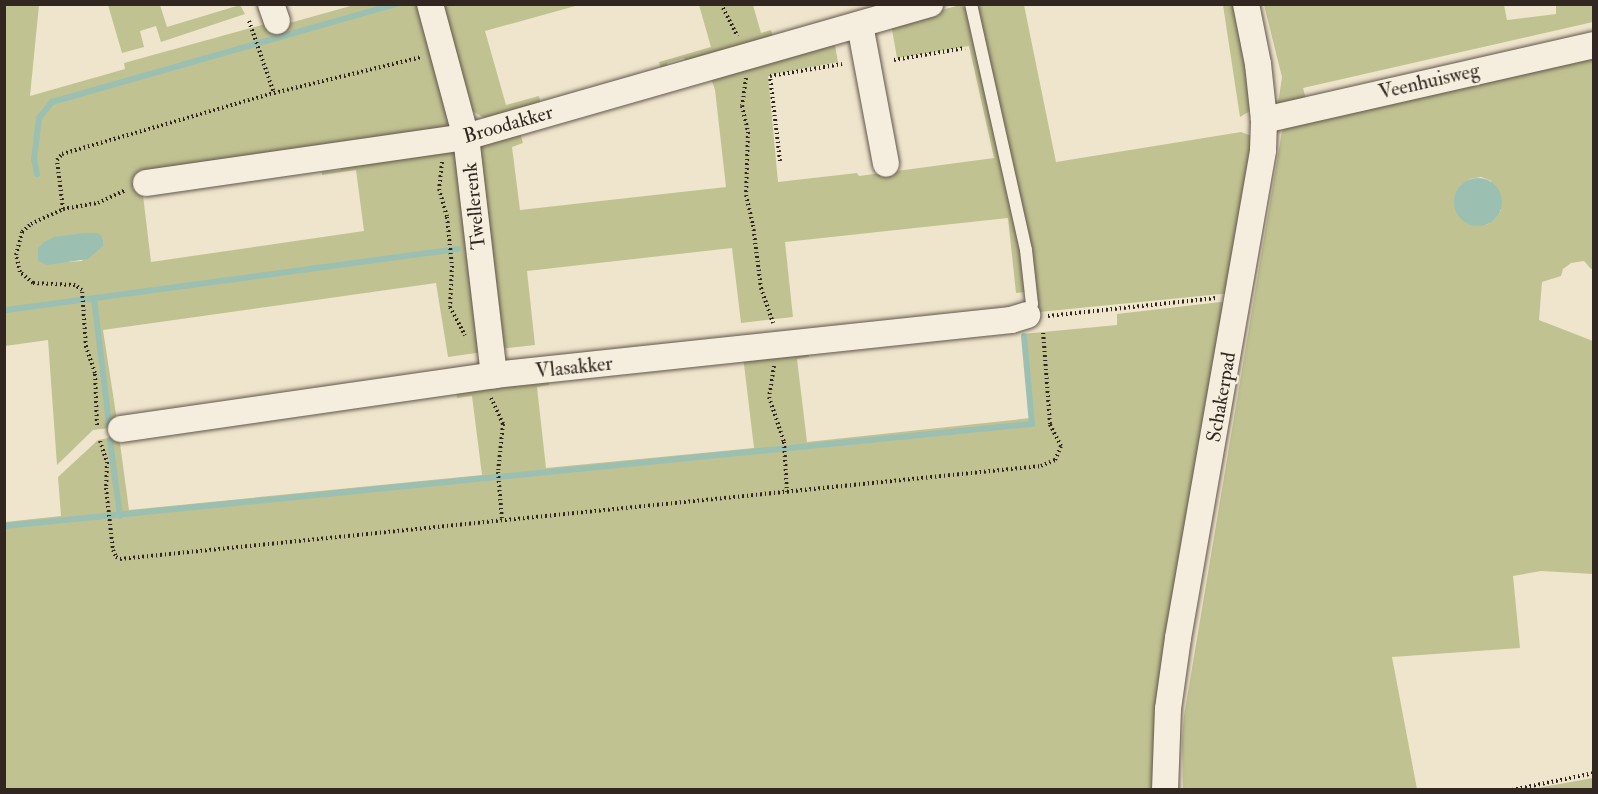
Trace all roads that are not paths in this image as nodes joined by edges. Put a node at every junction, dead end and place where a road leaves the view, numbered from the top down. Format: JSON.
{"nodes":[{"id":1,"x":430,"y":4,"type":"edge"},
{"id":2,"x":930,"y":4,"type":"edge"},
{"id":3,"x":971,"y":4,"type":"edge"},
{"id":4,"x":1246,"y":4,"type":"edge"},
{"id":5,"x":860,"y":25,"type":"junction"},
{"id":6,"x":1593,"y":45,"type":"edge"},
{"id":7,"x":1264,"y":120,"type":"junction"},
{"id":8,"x":466,"y":137,"type":"junction"},
{"id":9,"x":886,"y":164,"type":"dead end"},
{"id":10,"x":146,"y":183,"type":"road end"},
{"id":11,"x":1034,"y":316,"type":"joint"},
{"id":12,"x":490,"y":376,"type":"junction"},
{"id":13,"x":121,"y":429,"type":"dead end"},
{"id":14,"x":1165,"y":789,"type":"edge"}],
"edges":[{"from":1,"to":8,"type":"street","name":"Twellerenk"},
{"from":2,"to":5,"type":"street","name":"Broodakker"},
{"from":3,"to":11,"type":"lane"},
{"from":4,"to":7,"type":"street","name":"Schakerpad"},
{"from":5,"to":8,"type":"street","name":"Broodakker"},
{"from":5,"to":9,"type":"street"},
{"from":6,"to":7,"type":"street","name":"Veenhuisweg"},
{"from":7,"to":14,"type":"street","name":"Schakerpad"},
{"from":8,"to":10,"type":"street","name":"Broodakker"},
{"from":8,"to":12,"type":"street","name":"Twellerenk"},
{"from":11,"to":12,"type":"street","name":"Vlasakker"},
{"from":12,"to":13,"type":"street","name":"Vlasakker"}]}
